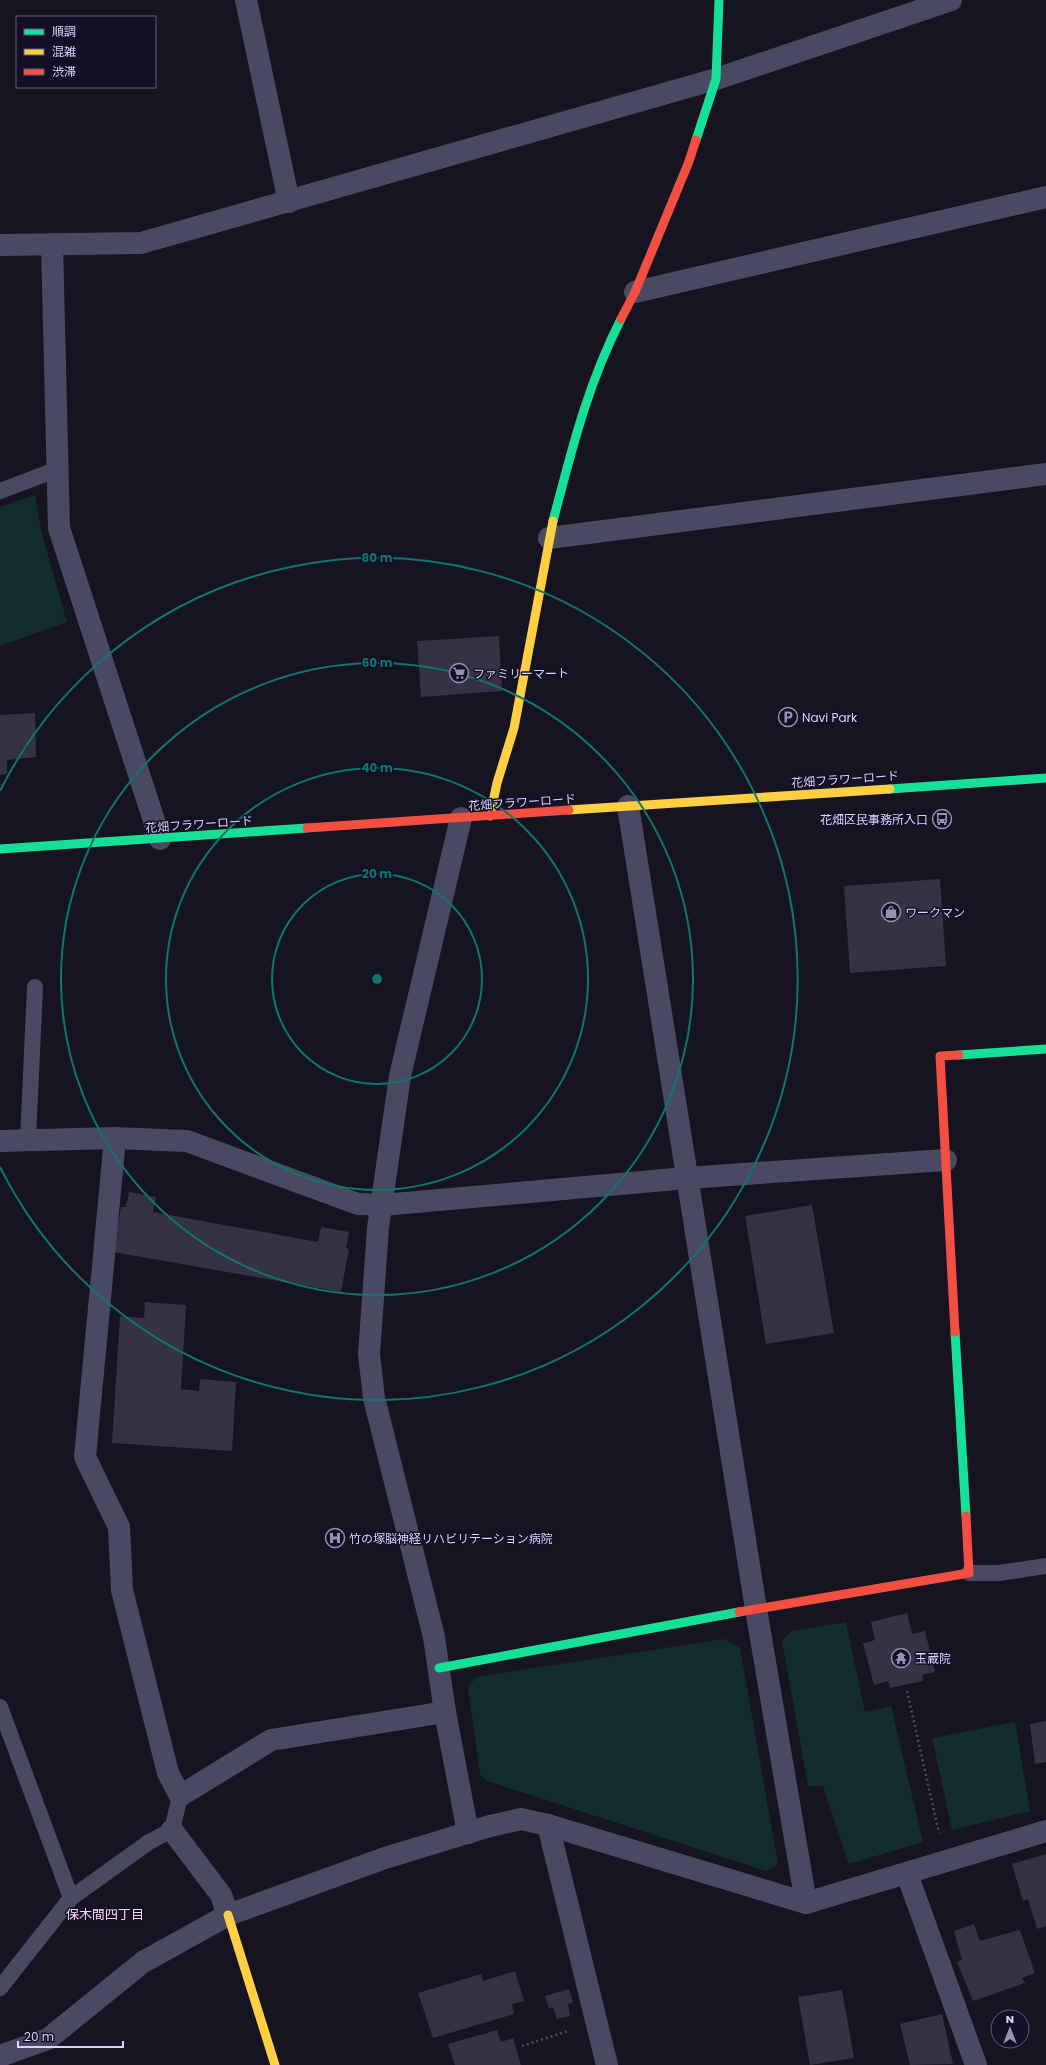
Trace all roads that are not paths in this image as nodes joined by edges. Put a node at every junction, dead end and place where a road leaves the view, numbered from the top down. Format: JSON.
{"nodes":[{"id":1,"x":246,"y":0,"type":"edge"},
{"id":2,"x":719,"y":0,"type":"edge"},
{"id":3,"x":951,"y":0,"type":"edge"},
{"id":4,"x":716,"y":78,"type":"junction"},
{"id":5,"x":1046,"y":198,"type":"edge"},
{"id":6,"x":289,"y":202,"type":"junction"},
{"id":7,"x":0,"y":245,"type":"edge"},
{"id":8,"x":52,"y":245,"type":"junction"},
{"id":9,"x":635,"y":292,"type":"junction"},
{"id":10,"x":58,"y":469,"type":"junction"},
{"id":11,"x":1046,"y":474,"type":"edge"},
{"id":12,"x":0,"y":491,"type":"edge"},
{"id":13,"x":549,"y":538,"type":"junction"},
{"id":14,"x":1046,"y":778,"type":"edge"},
{"id":15,"x":628,"y":806,"type":"junction"},
{"id":16,"x":490,"y":816,"type":"junction"},
{"id":17,"x":461,"y":818,"type":"junction"},
{"id":18,"x":160,"y":838,"type":"junction"},
{"id":19,"x":0,"y":849,"type":"edge"},
{"id":20,"x":35,"y":988,"type":"dead end"},
{"id":21,"x":1046,"y":1049,"type":"edge"},
{"id":22,"x":115,"y":1138,"type":"junction"},
{"id":23,"x":28,"y":1140,"type":"junction"},
{"id":24,"x":0,"y":1141,"type":"edge"},
{"id":25,"x":946,"y":1160,"type":"junction"},
{"id":26,"x":687,"y":1178,"type":"junction"},
{"id":27,"x":382,"y":1205,"type":"junction"},
{"id":28,"x":1046,"y":1566,"type":"edge"},
{"id":29,"x":969,"y":1573,"type":"junction"},
{"id":30,"x":756,"y":1609,"type":"junction"},
{"id":31,"x":439,"y":1668,"type":"junction"},
{"id":32,"x":0,"y":1707,"type":"edge"},
{"id":33,"x":445,"y":1712,"type":"junction"},
{"id":34,"x":180,"y":1796,"type":"junction"},
{"id":35,"x":548,"y":1825,"type":"junction"},
{"id":36,"x":172,"y":1830,"type":"junction"},
{"id":37,"x":1046,"y":1831,"type":"edge"},
{"id":38,"x":468,"y":1833,"type":"junction"},
{"id":39,"x":906,"y":1874,"type":"junction"},
{"id":40,"x":71,"y":1898,"type":"junction"},
{"id":41,"x":806,"y":1903,"type":"junction"},
{"id":42,"x":228,"y":1915,"type":"junction"},
{"id":43,"x":0,"y":1988,"type":"edge"},
{"id":44,"x":0,"y":2056,"type":"edge"},
{"id":45,"x":275,"y":2065,"type":"edge"},
{"id":46,"x":607,"y":2065,"type":"edge"},
{"id":47,"x":976,"y":2065,"type":"edge"}],
"edges":[{"from":1,"to":6,"type":"street"},
{"from":2,"to":4,"type":"street"},
{"from":3,"to":4,"type":"street"},
{"from":4,"to":6,"type":"street"},
{"from":4,"to":9,"type":"street"},
{"from":5,"to":9,"type":"street"},
{"from":6,"to":8,"type":"street"},
{"from":7,"to":8,"type":"street"},
{"from":8,"to":10,"type":"street"},
{"from":9,"to":13,"type":"street"},
{"from":10,"to":12,"type":"lane"},
{"from":10,"to":18,"type":"street"},
{"from":11,"to":13,"type":"street"},
{"from":13,"to":16,"type":"street"},
{"from":14,"to":15,"type":"street","name":"花畑フラワーロード"},
{"from":15,"to":16,"type":"street","name":"花畑フラワーロード"},
{"from":15,"to":26,"type":"street"},
{"from":16,"to":17,"type":"street","name":"花畑フラワーロード"},
{"from":17,"to":18,"type":"street","name":"花畑フラワーロード"},
{"from":17,"to":27,"type":"street"},
{"from":18,"to":19,"type":"street","name":"花畑フラワーロード"},
{"from":20,"to":23,"type":"lane"},
{"from":21,"to":25,"type":"street"},
{"from":22,"to":23,"type":"street"},
{"from":22,"to":27,"type":"street"},
{"from":22,"to":34,"type":"street"},
{"from":23,"to":24,"type":"street"},
{"from":25,"to":26,"type":"street"},
{"from":25,"to":29,"type":"street"},
{"from":26,"to":27,"type":"street"},
{"from":26,"to":30,"type":"street"},
{"from":27,"to":31,"type":"street"},
{"from":28,"to":29,"type":"lane"},
{"from":29,"to":30,"type":"street"},
{"from":30,"to":31,"type":"street"},
{"from":30,"to":41,"type":"street"},
{"from":31,"to":33,"type":"street"},
{"from":32,"to":40,"type":"lane"},
{"from":33,"to":34,"type":"street"},
{"from":33,"to":38,"type":"street"},
{"from":34,"to":36,"type":"lane"},
{"from":35,"to":38,"type":"street"},
{"from":35,"to":41,"type":"street"},
{"from":35,"to":46,"type":"street"},
{"from":36,"to":40,"type":"lane"},
{"from":36,"to":42,"type":"street"},
{"from":37,"to":39,"type":"street"},
{"from":38,"to":42,"type":"street"},
{"from":39,"to":41,"type":"street"},
{"from":39,"to":47,"type":"street"},
{"from":40,"to":43,"type":"lane"},
{"from":42,"to":44,"type":"street"},
{"from":42,"to":45,"type":"street"}]}
